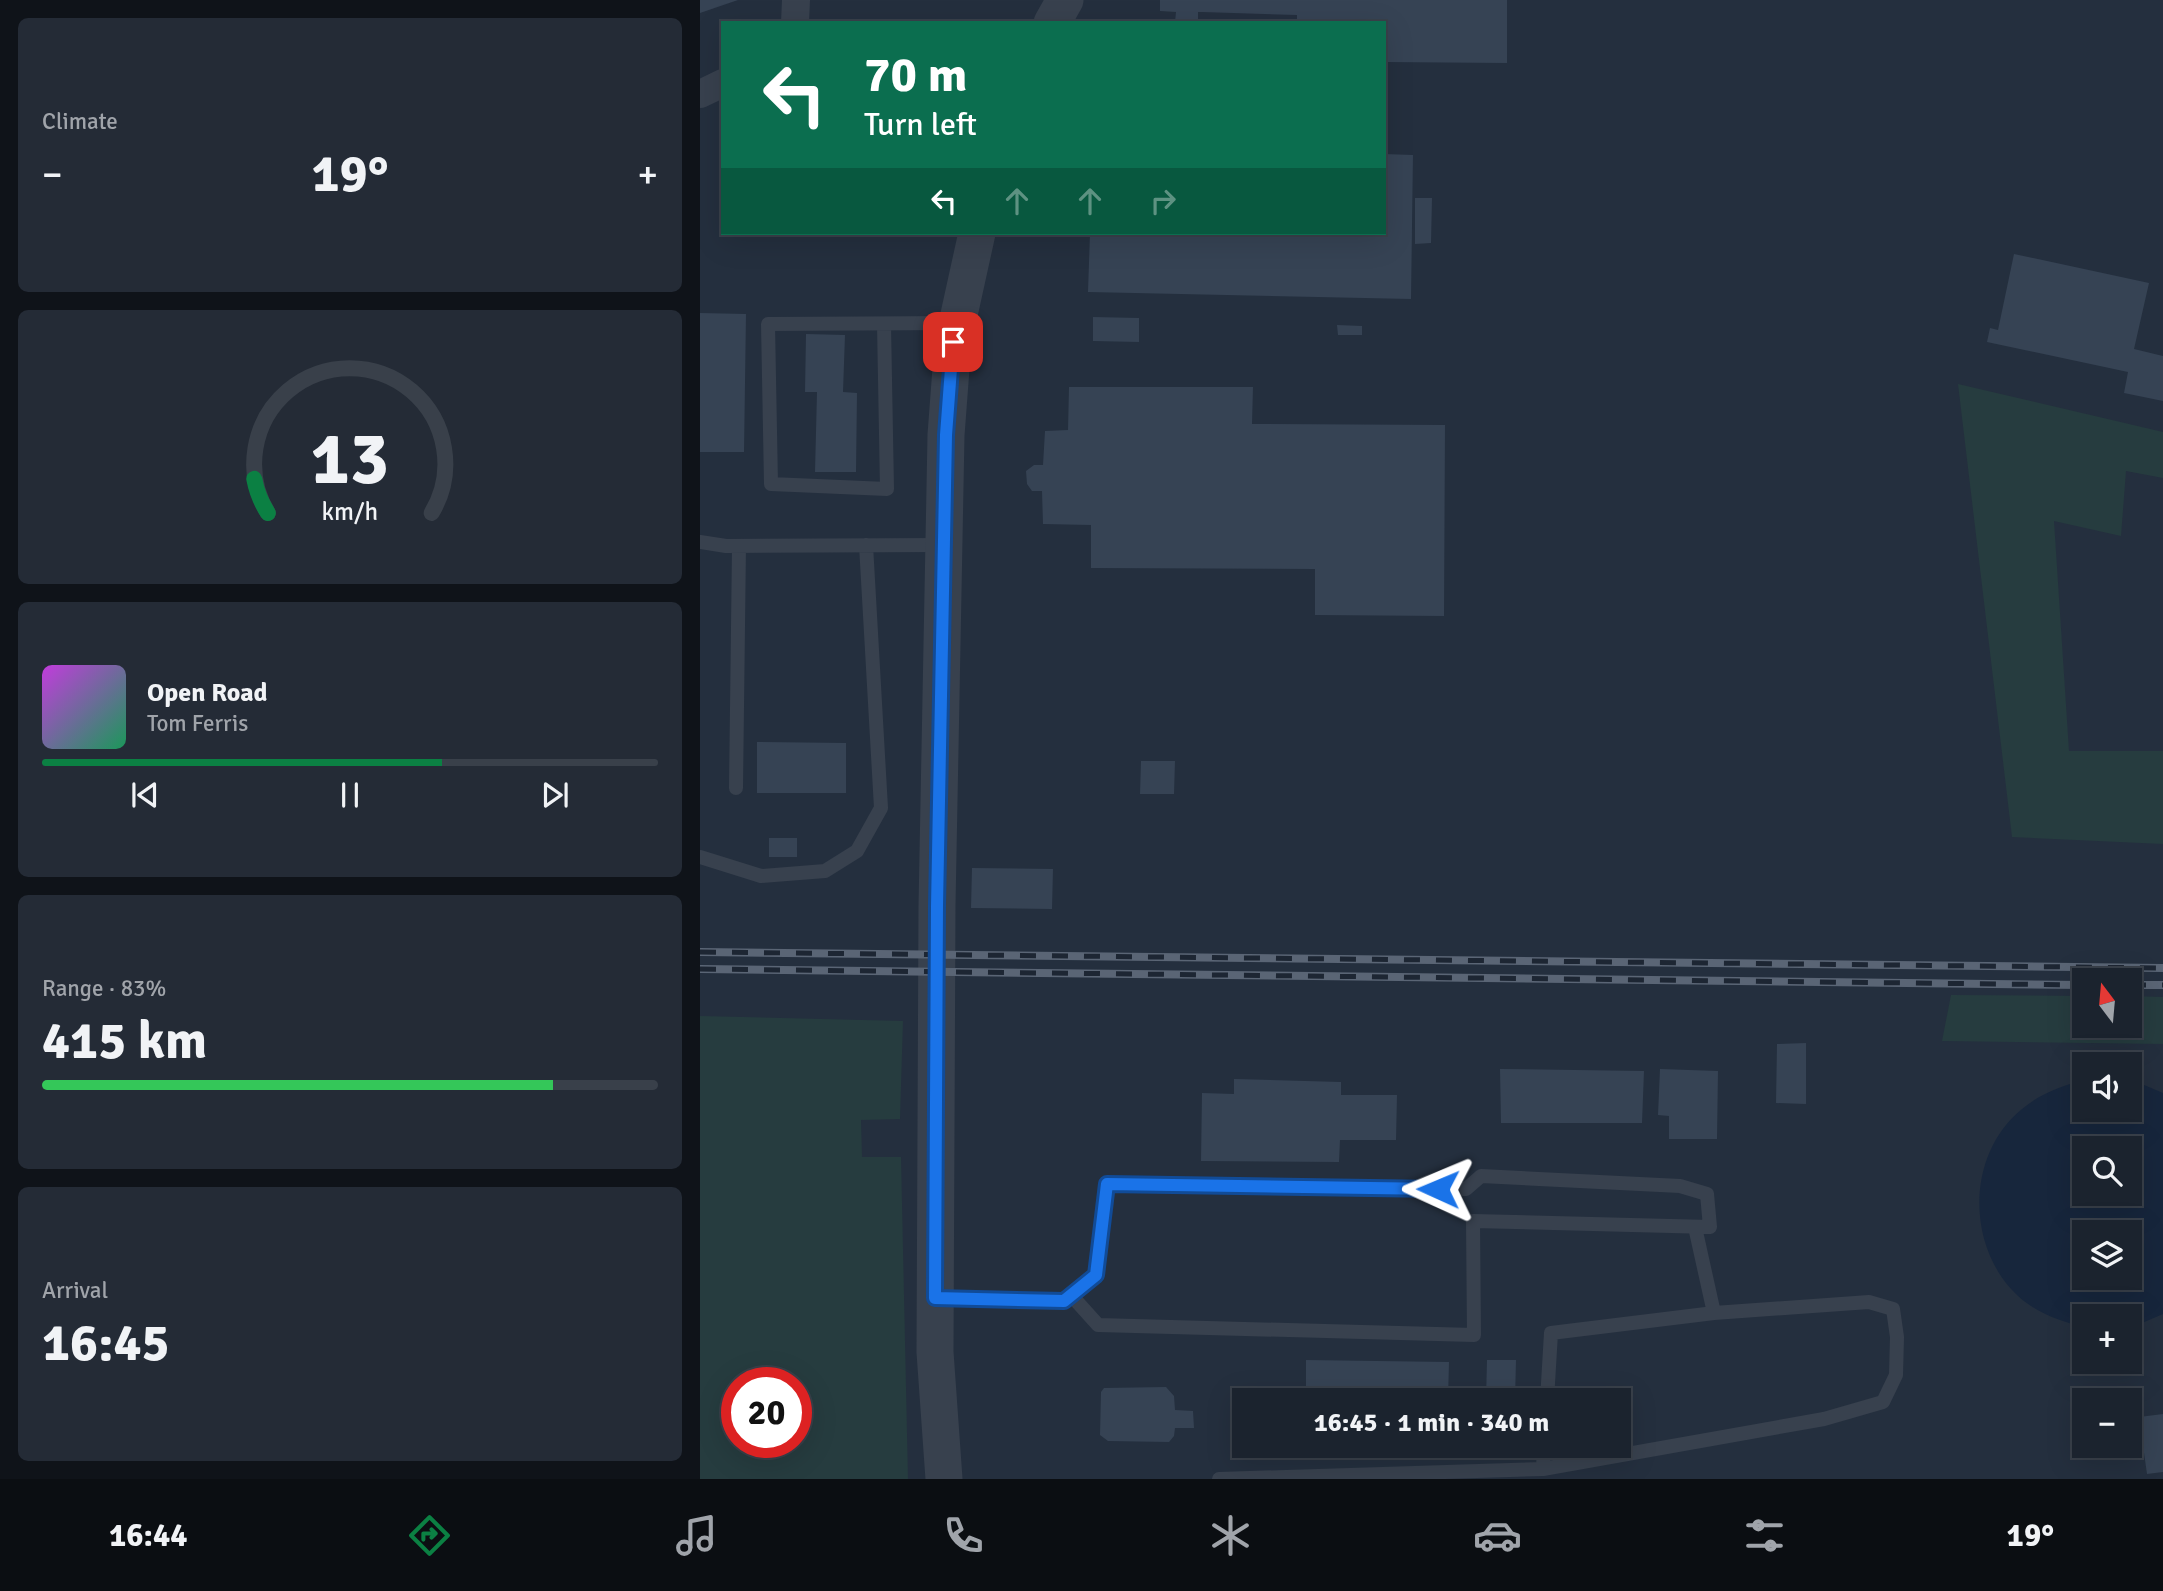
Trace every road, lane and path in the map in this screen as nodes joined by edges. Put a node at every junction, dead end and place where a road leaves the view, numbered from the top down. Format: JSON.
{"nodes":[{"id":1,"x":796,"y":0,"type":"edge"},
{"id":2,"x":1065,"y":0,"type":"edge"},
{"id":3,"x":795,"y":21,"type":"edge"},
{"id":4,"x":1053,"y":21,"type":"edge"},
{"id":5,"x":721,"y":84,"type":"edge"},
{"id":6,"x":700,"y":94,"type":"edge"},
{"id":7,"x":977,"y":235,"type":"edge"},
{"id":8,"x":957,"y":323,"type":"junction"},
{"id":9,"x":884,"y":324,"type":"junction"},
{"id":10,"x":700,"y":542,"type":"edge"},
{"id":11,"x":866,"y":545,"type":"junction"},
{"id":12,"x":944,"y":545,"type":"junction"},
{"id":13,"x":739,"y":546,"type":"junction"},
{"id":14,"x":736,"y":788,"type":"dead end"},
{"id":15,"x":700,"y":857,"type":"edge"},
{"id":16,"x":1695,"y":1227,"type":"junction"},
{"id":17,"x":1071,"y":1295,"type":"junction"},
{"id":18,"x":935,"y":1298,"type":"junction"},
{"id":19,"x":1714,"y":1313,"type":"junction"},
{"id":20,"x":1548,"y":1388,"type":"edge"},
{"id":21,"x":1543,"y":1458,"type":"edge"},
{"id":22,"x":1543,"y":1469,"type":"junction"},
{"id":23,"x":1306,"y":1478,"type":"edge"},
{"id":24,"x":944,"y":1479,"type":"edge"},
{"id":25,"x":1219,"y":1479,"type":"edge"}],
"edges":[{"from":1,"to":3,"type":"street"},
{"from":2,"to":4,"type":"street"},
{"from":5,"to":6,"type":"street"},
{"from":7,"to":8,"type":"street"},
{"from":8,"to":9,"type":"lane"},
{"from":8,"to":12,"type":"street"},
{"from":9,"to":9,"type":"lane"},
{"from":10,"to":13,"type":"lane"},
{"from":11,"to":12,"type":"lane"},
{"from":11,"to":13,"type":"lane"},
{"from":11,"to":15,"type":"lane"},
{"from":12,"to":18,"type":"street"},
{"from":13,"to":14,"type":"lane"},
{"from":16,"to":17,"type":"lane"},
{"from":16,"to":17,"type":"lane"},
{"from":16,"to":19,"type":"lane"},
{"from":17,"to":18,"type":"lane"},
{"from":18,"to":24,"type":"street"},
{"from":19,"to":20,"type":"lane"},
{"from":19,"to":22,"type":"lane"},
{"from":21,"to":22,"type":"lane"},
{"from":22,"to":23,"type":"lane"},
{"from":23,"to":25,"type":"lane"}]}
